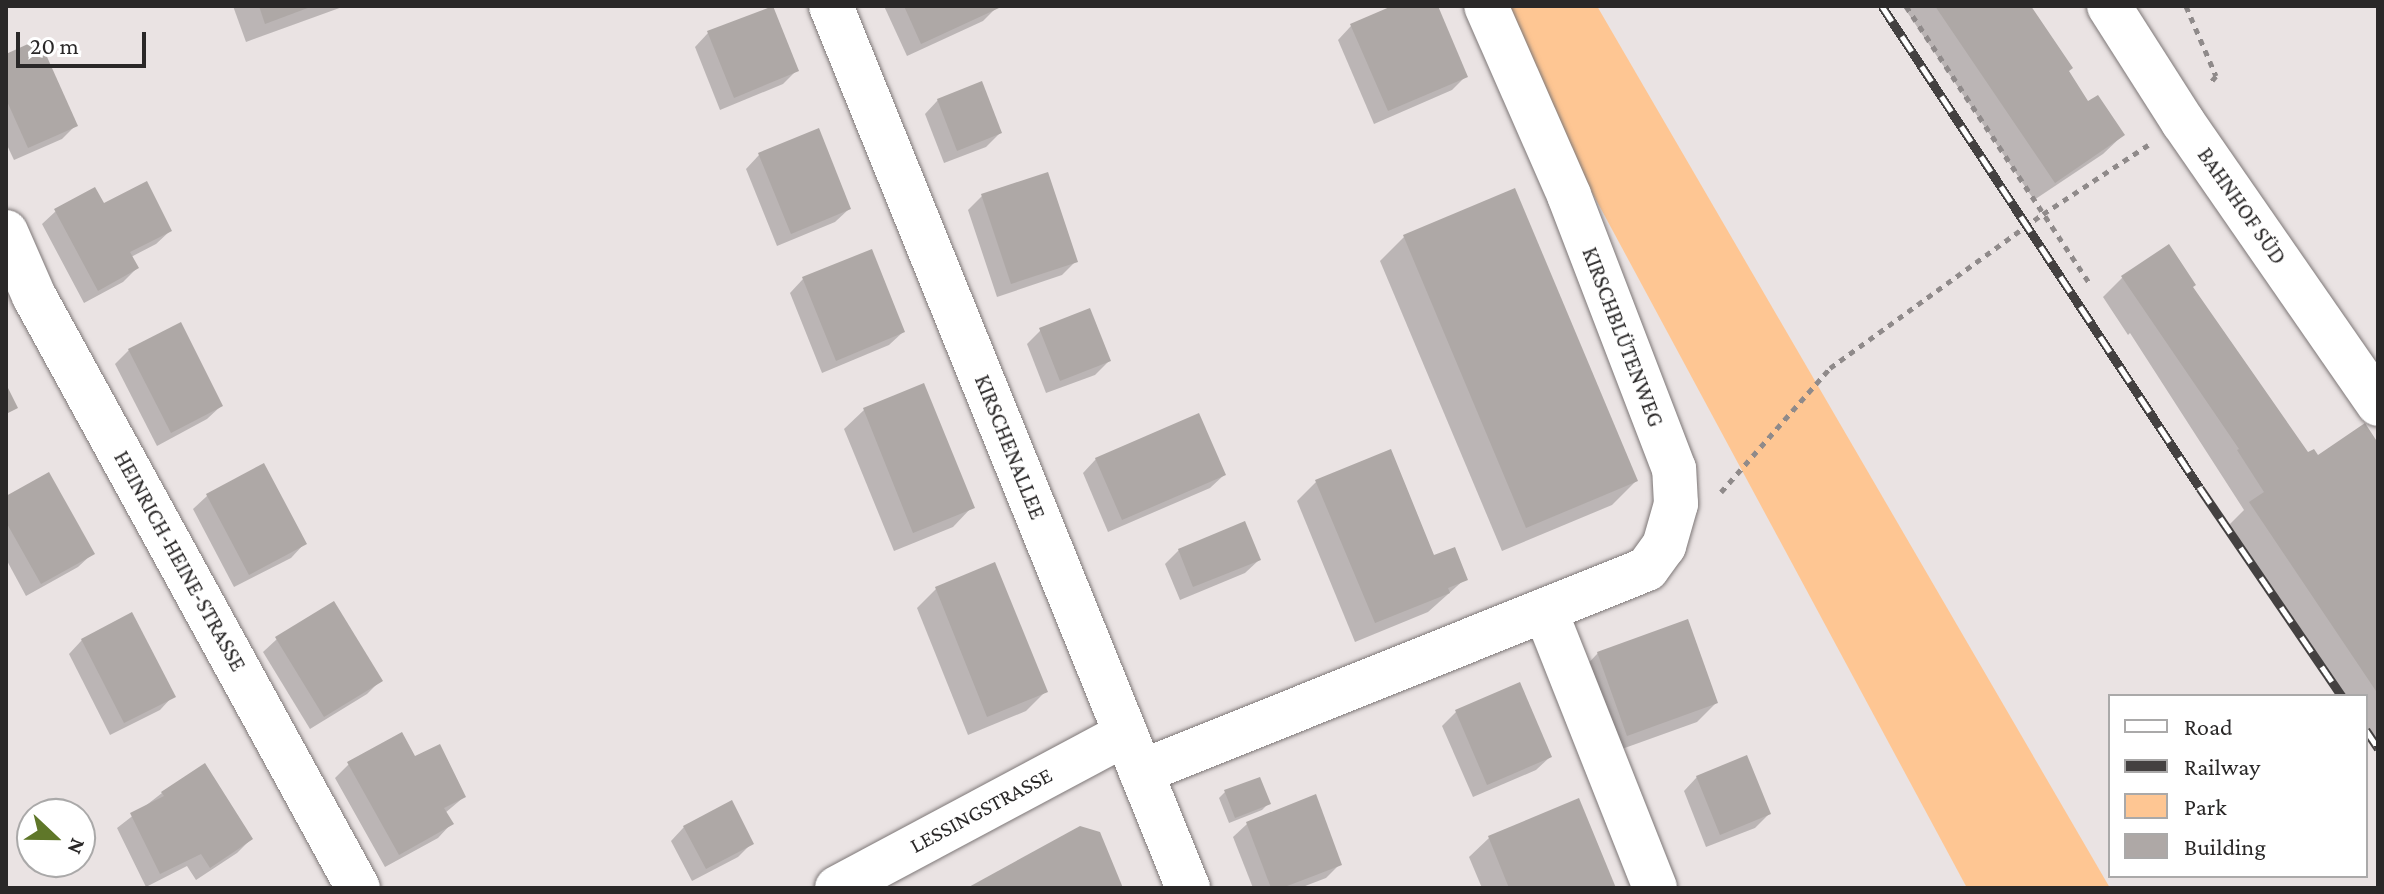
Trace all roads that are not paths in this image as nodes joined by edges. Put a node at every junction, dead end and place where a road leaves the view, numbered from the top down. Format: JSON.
{"nodes":[{"id":1,"x":831,"y":6,"type":"edge"},
{"id":2,"x":1486,"y":6,"type":"edge"},
{"id":3,"x":2109,"y":6,"type":"edge"},
{"id":4,"x":6,"y":232,"type":"edge"},
{"id":5,"x":2378,"y":404,"type":"edge"},
{"id":6,"x":1545,"y":610,"type":"junction"},
{"id":7,"x":1134,"y":753,"type":"junction"},
{"id":8,"x":358,"y":888,"type":"edge"},
{"id":9,"x":837,"y":888,"type":"edge"},
{"id":10,"x":1188,"y":888,"type":"edge"},
{"id":11,"x":1655,"y":888,"type":"edge"}],
"edges":[{"from":1,"to":7,"type":"street","name":"KIRSCHENALLEE"},
{"from":2,"to":6,"type":"street","name":"KIRSCHBLÜTENWEG"},
{"from":3,"to":5,"type":"street","name":"BAHNHOF SÜD"},
{"from":4,"to":8,"type":"street","name":"HEINRICH-HEINE-STRASSE"},
{"from":6,"to":7,"type":"street","name":"KIRSCHBLÜTENWEG"},
{"from":6,"to":11,"type":"street"},
{"from":7,"to":9,"type":"street","name":"LESSINGSTRASSE"},
{"from":7,"to":10,"type":"street","name":"KIRSCHENALLEE"}]}
